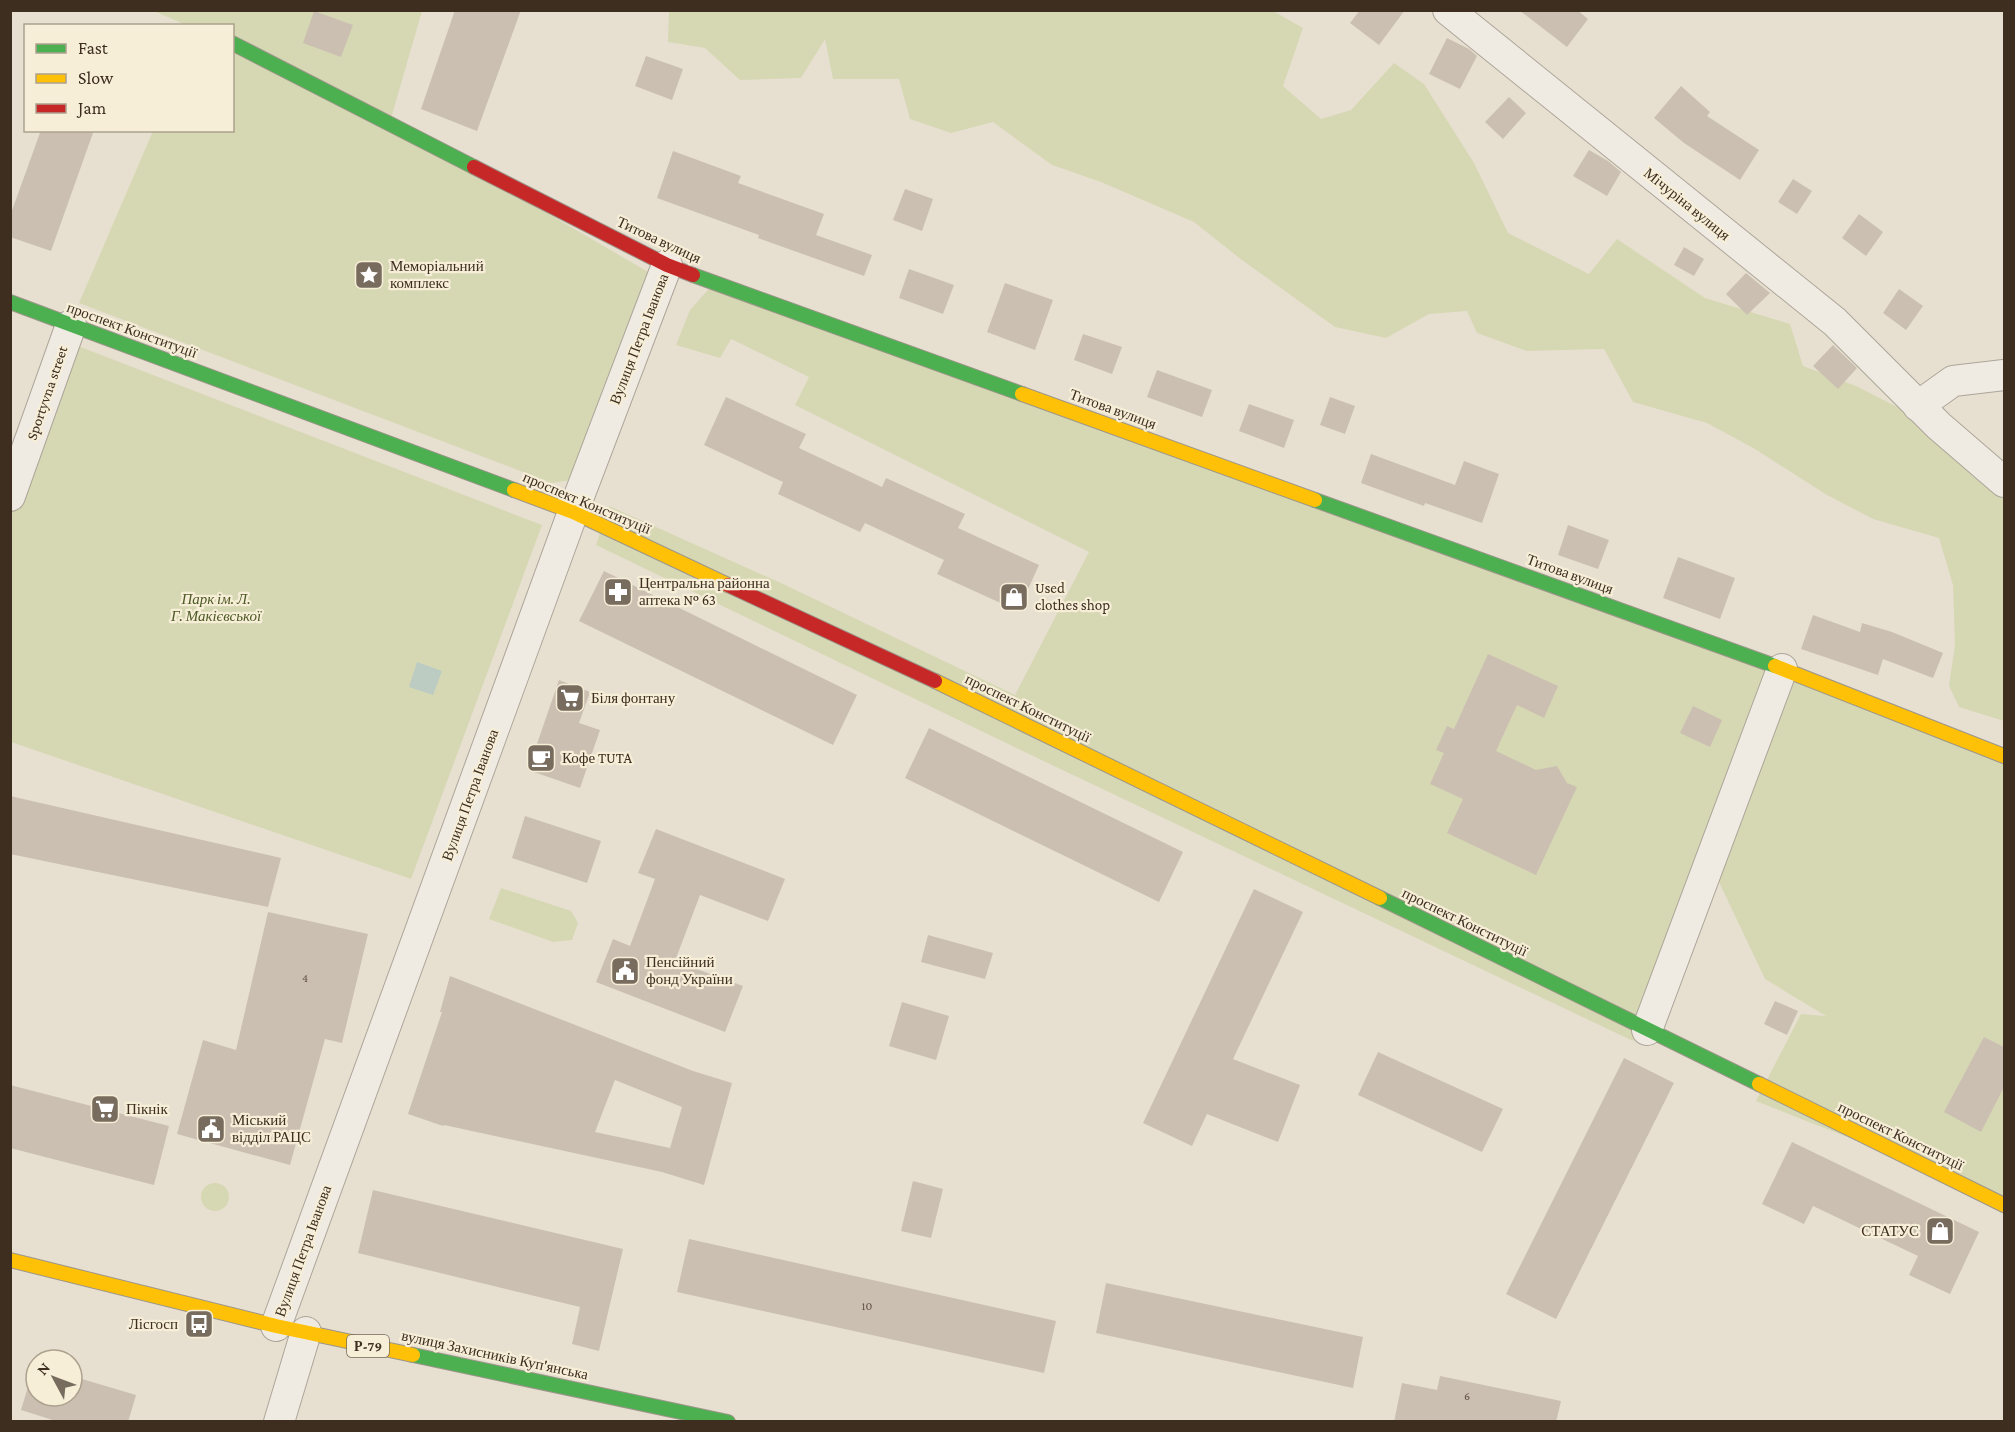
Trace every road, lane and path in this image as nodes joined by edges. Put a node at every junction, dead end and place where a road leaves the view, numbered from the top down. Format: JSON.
{"nodes":[{"id":1,"x":1448,"y":10,"type":"edge"},
{"id":2,"x":234,"y":45,"type":"edge"},
{"id":3,"x":667,"y":265,"type":"junction"},
{"id":4,"x":10,"y":302,"type":"edge"},
{"id":5,"x":71,"y":325,"type":"junction"},
{"id":6,"x":2004,"y":375,"type":"edge"},
{"id":7,"x":1918,"y":406,"type":"junction"},
{"id":8,"x":2004,"y":482,"type":"edge"},
{"id":9,"x":10,"y":496,"type":"edge"},
{"id":10,"x":573,"y":512,"type":"junction"},
{"id":11,"x":1782,"y":669,"type":"junction"},
{"id":12,"x":2004,"y":756,"type":"edge"},
{"id":13,"x":1647,"y":1030,"type":"junction"},
{"id":14,"x":2004,"y":1205,"type":"edge"},
{"id":15,"x":10,"y":1260,"type":"edge"},
{"id":16,"x":276,"y":1326,"type":"junction"},
{"id":17,"x":306,"y":1332,"type":"junction"},
{"id":18,"x":637,"y":1412,"type":"edge"},
{"id":19,"x":279,"y":1422,"type":"edge"},
{"id":20,"x":728,"y":1422,"type":"edge"}],
"edges":[{"from":1,"to":7,"type":"street","name":"Мічуріна вулиця"},
{"from":2,"to":3,"type":"main road","name":"Титова вулиця"},
{"from":3,"to":10,"type":"street","name":"Вулиця Петра Іванова"},
{"from":3,"to":11,"type":"main road","name":"Титова вулиця"},
{"from":4,"to":5,"type":"main road","name":"проспект Конституції"},
{"from":5,"to":9,"type":"street","name":"Sportyvna street"},
{"from":5,"to":10,"type":"main road","name":"проспект Конституції"},
{"from":6,"to":7,"type":"street"},
{"from":7,"to":8,"type":"street","name":"Мічуріна вулиця"},
{"from":10,"to":13,"type":"main road","name":"проспект Конституції"},
{"from":10,"to":16,"type":"street","name":"Вулиця Петра Іванова"},
{"from":11,"to":12,"type":"main road","name":"Титова вулиця"},
{"from":11,"to":13,"type":"street"},
{"from":13,"to":14,"type":"main road","name":"проспект Конституції"},
{"from":15,"to":16,"type":"main road","name":"вулиця Захисників Куп'янська","number":"Р-79"},
{"from":16,"to":17,"type":"main road","name":"вулиця Захисників Куп'янська","number":"Р-79"},
{"from":17,"to":18,"type":"main road","name":"вулиця Захисників Куп'янська","number":"Р-79"},
{"from":17,"to":19,"type":"street"},
{"from":18,"to":20,"type":"main road","name":"вулиця Захисників Куп'янська","number":"Р-79"}]}
